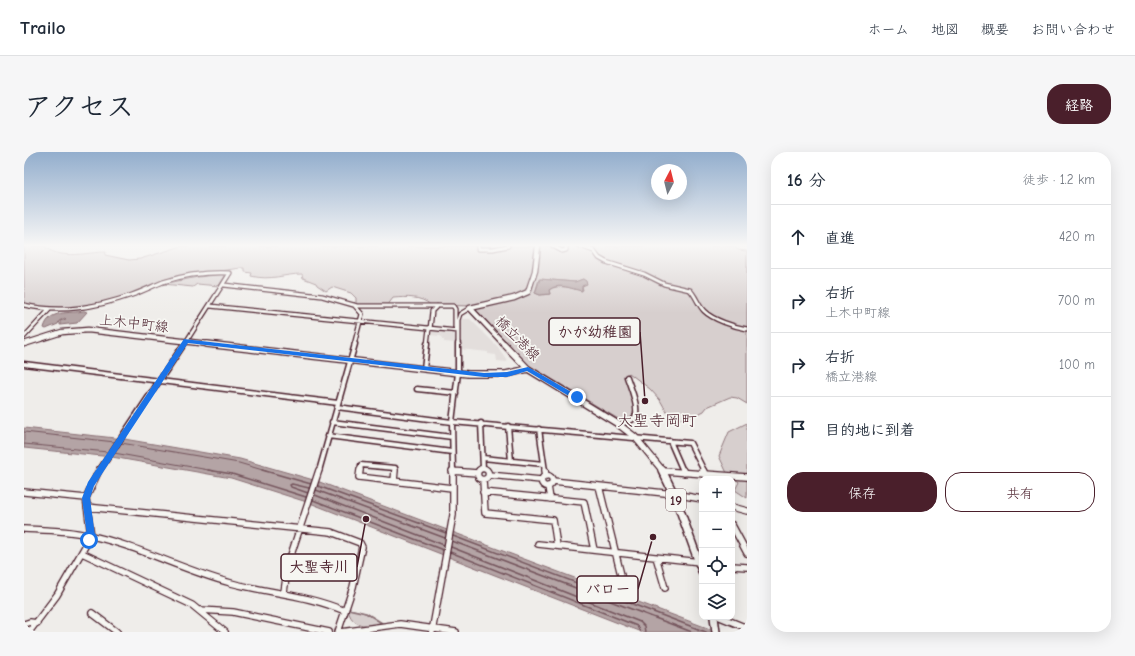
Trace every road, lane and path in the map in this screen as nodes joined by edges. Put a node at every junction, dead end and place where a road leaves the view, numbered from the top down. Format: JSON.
{"nodes":[{"id":1,"x":534,"y":268,"type":"edge"},
{"id":2,"x":627,"y":268,"type":"edge"},
{"id":3,"x":224,"y":285,"type":"junction"},
{"id":4,"x":24,"y":305,"type":"edge"},
{"id":5,"x":210,"y":306,"type":"junction"},
{"id":6,"x":354,"y":306,"type":"junction"},
{"id":7,"x":437,"y":306,"type":"junction"},
{"id":8,"x":470,"y":308,"type":"junction"},
{"id":9,"x":49,"y":310,"type":"junction"},
{"id":10,"x":361,"y":321,"type":"junction"},
{"id":11,"x":430,"y":328,"type":"junction"},
{"id":12,"x":747,"y":329,"type":"edge"},
{"id":13,"x":458,"y":331,"type":"junction"},
{"id":14,"x":24,"y":337,"type":"edge"},
{"id":15,"x":186,"y":341,"type":"junction"},
{"id":16,"x":24,"y":344,"type":"edge"},
{"id":17,"x":350,"y":360,"type":"junction"},
{"id":18,"x":24,"y":364,"type":"edge"},
{"id":19,"x":424,"y":369,"type":"junction"},
{"id":20,"x":528,"y":369,"type":"junction"},
{"id":21,"x":458,"y":373,"type":"junction"},
{"id":22,"x":627,"y":377,"type":"dead end"},
{"id":23,"x":160,"y":381,"type":"junction"},
{"id":24,"x":418,"y":389,"type":"dead end"},
{"id":25,"x":456,"y":393,"type":"junction"},
{"id":26,"x":337,"y":405,"type":"junction"},
{"id":27,"x":332,"y":422,"type":"junction"},
{"id":28,"x":452,"y":422,"type":"junction"},
{"id":29,"x":481,"y":423,"type":"junction"},
{"id":30,"x":618,"y":424,"type":"junction"},
{"id":31,"x":508,"y":426,"type":"junction"},
{"id":32,"x":539,"y":429,"type":"junction"},
{"id":33,"x":328,"y":436,"type":"junction"},
{"id":34,"x":635,"y":437,"type":"junction"},
{"id":35,"x":452,"y":438,"type":"junction"},
{"id":36,"x":670,"y":441,"type":"junction"},
{"id":37,"x":452,"y":452,"type":"junction"},
{"id":38,"x":483,"y":458,"type":"junction"},
{"id":39,"x":511,"y":461,"type":"junction"},
{"id":40,"x":544,"y":464,"type":"junction"},
{"id":41,"x":483,"y":469,"type":"junction"},
{"id":42,"x":452,"y":471,"type":"junction"},
{"id":43,"x":663,"y":471,"type":"junction"},
{"id":44,"x":684,"y":473,"type":"junction"},
{"id":45,"x":477,"y":474,"type":"junction"},
{"id":46,"x":489,"y":475,"type":"junction"},
{"id":47,"x":546,"y":476,"type":"junction"},
{"id":48,"x":701,"y":476,"type":"edge"},
{"id":49,"x":706,"y":476,"type":"edge"},
{"id":50,"x":735,"y":477,"type":"edge"},
{"id":51,"x":747,"y":477,"type":"edge"},
{"id":52,"x":483,"y":480,"type":"junction"},
{"id":53,"x":541,"y":480,"type":"junction"},
{"id":54,"x":394,"y":481,"type":"junction"},
{"id":55,"x":553,"y":481,"type":"junction"},
{"id":56,"x":548,"y":486,"type":"junction"},
{"id":57,"x":599,"y":486,"type":"junction"},
{"id":58,"x":452,"y":488,"type":"junction"},
{"id":59,"x":24,"y":492,"type":"edge"},
{"id":60,"x":483,"y":492,"type":"junction"},
{"id":61,"x":674,"y":494,"type":"junction"},
{"id":62,"x":86,"y":498,"type":"junction"},
{"id":63,"x":699,"y":498,"type":"edge"},
{"id":64,"x":550,"y":499,"type":"junction"},
{"id":65,"x":87,"y":507,"type":"junction"},
{"id":66,"x":735,"y":507,"type":"edge"},
{"id":67,"x":747,"y":511,"type":"edge"},
{"id":68,"x":24,"y":529,"type":"edge"},
{"id":69,"x":298,"y":530,"type":"junction"},
{"id":70,"x":735,"y":531,"type":"edge"},
{"id":71,"x":91,"y":536,"type":"junction"},
{"id":72,"x":538,"y":544,"type":"dead end"},
{"id":73,"x":557,"y":546,"type":"junction"},
{"id":74,"x":594,"y":550,"type":"junction"},
{"id":75,"x":615,"y":552,"type":"junction"},
{"id":76,"x":747,"y":553,"type":"edge"},
{"id":77,"x":82,"y":554,"type":"junction"},
{"id":78,"x":656,"y":557,"type":"junction"},
{"id":79,"x":699,"y":559,"type":"edge"},
{"id":80,"x":699,"y":562,"type":"edge"},
{"id":81,"x":735,"y":566,"type":"edge"},
{"id":82,"x":747,"y":567,"type":"edge"},
{"id":83,"x":621,"y":575,"type":"dead end"},
{"id":84,"x":665,"y":588,"type":"dead end"},
{"id":85,"x":284,"y":592,"type":"junction"},
{"id":86,"x":200,"y":610,"type":"junction"},
{"id":87,"x":344,"y":610,"type":"junction"},
{"id":88,"x":92,"y":614,"type":"dead end"},
{"id":89,"x":714,"y":620,"type":"edge"},
{"id":90,"x":727,"y":620,"type":"edge"},
{"id":91,"x":37,"y":623,"type":"junction"},
{"id":92,"x":24,"y":624,"type":"edge"},
{"id":93,"x":747,"y":628,"type":"edge"},
{"id":94,"x":432,"y":631,"type":"edge"},
{"id":95,"x":29,"y":632,"type":"edge"},
{"id":96,"x":117,"y":632,"type":"edge"},
{"id":97,"x":225,"y":632,"type":"edge"},
{"id":98,"x":328,"y":632,"type":"edge"},
{"id":99,"x":338,"y":632,"type":"edge"},
{"id":100,"x":341,"y":632,"type":"edge"},
{"id":101,"x":456,"y":632,"type":"edge"},
{"id":102,"x":716,"y":632,"type":"edge"}],
"edges":[{"from":1,"to":8,"type":"main road","name":"橋立港線"},
{"from":2,"to":12,"type":"street"},
{"from":3,"to":5,"type":"street"},
{"from":3,"to":6,"type":"street"},
{"from":3,"to":9,"type":"street"},
{"from":4,"to":9,"type":"street"},
{"from":5,"to":10,"type":"street"},
{"from":5,"to":15,"type":"street"},
{"from":6,"to":7,"type":"street"},
{"from":6,"to":10,"type":"street"},
{"from":7,"to":11,"type":"street"},
{"from":7,"to":13,"type":"street"},
{"from":8,"to":13,"type":"street"},
{"from":8,"to":20,"type":"main road","name":"橋立港線","number":"19"},
{"from":9,"to":14,"type":"street"},
{"from":10,"to":11,"type":"street"},
{"from":10,"to":17,"type":"street"},
{"from":11,"to":13,"type":"street"},
{"from":11,"to":19,"type":"street"},
{"from":13,"to":21,"type":"street"},
{"from":15,"to":16,"type":"main road","name":"上木中町線"},
{"from":15,"to":17,"type":"main road","name":"上木中町線"},
{"from":15,"to":23,"type":"street"},
{"from":17,"to":19,"type":"main road","name":"上木中町線"},
{"from":17,"to":26,"type":"street"},
{"from":18,"to":23,"type":"street"},
{"from":19,"to":21,"type":"main road","name":"上木中町線"},
{"from":20,"to":21,"type":"main road","name":"上木中町線"},
{"from":20,"to":30,"type":"main road","name":"橋立港線","number":"19"},
{"from":21,"to":25,"type":"street"},
{"from":22,"to":30,"type":"street"},
{"from":23,"to":26,"type":"street"},
{"from":23,"to":62,"type":"street"},
{"from":24,"to":25,"type":"street"},
{"from":25,"to":28,"type":"street"},
{"from":26,"to":27,"type":"street"},
{"from":26,"to":28,"type":"street"},
{"from":27,"to":33,"type":"street"},
{"from":27,"to":35,"type":"street"},
{"from":28,"to":29,"type":"street"},
{"from":28,"to":35,"type":"street"},
{"from":29,"to":31,"type":"street"},
{"from":29,"to":38,"type":"street"},
{"from":30,"to":34,"type":"main road","name":"橋立港線","number":"19"},
{"from":31,"to":32,"type":"street"},
{"from":31,"to":39,"type":"street"},
{"from":32,"to":34,"type":"street"},
{"from":32,"to":40,"type":"street"},
{"from":33,"to":37,"type":"street"},
{"from":33,"to":69,"type":"street"},
{"from":34,"to":36,"type":"street"},
{"from":34,"to":43,"type":"main road","name":"橋立港線","number":"19"},
{"from":35,"to":37,"type":"street"},
{"from":36,"to":44,"type":"street"},
{"from":36,"to":49,"type":"street"},
{"from":37,"to":42,"type":"street"},
{"from":38,"to":39,"type":"street"},
{"from":38,"to":41,"type":"street"},
{"from":39,"to":40,"type":"street"},
{"from":40,"to":47,"type":"street"},
{"from":41,"to":45,"type":"street"},
{"from":41,"to":46,"type":"street"},
{"from":42,"to":45,"type":"street"},
{"from":42,"to":58,"type":"street"},
{"from":43,"to":44,"type":"street"},
{"from":43,"to":61,"type":"main road","name":"橋立港線","number":"19"},
{"from":44,"to":48,"type":"street"},
{"from":45,"to":52,"type":"street"},
{"from":46,"to":52,"type":"street"},
{"from":46,"to":53,"type":"street"},
{"from":47,"to":53,"type":"street"},
{"from":47,"to":55,"type":"street"},
{"from":50,"to":51,"type":"street"},
{"from":52,"to":60,"type":"street"},
{"from":53,"to":56,"type":"street"},
{"from":54,"to":54,"type":"street"},
{"from":54,"to":58,"type":"street"},
{"from":55,"to":56,"type":"street"},
{"from":55,"to":57,"type":"street"},
{"from":56,"to":64,"type":"street"},
{"from":57,"to":61,"type":"street"},
{"from":57,"to":75,"type":"street"},
{"from":58,"to":94,"type":"street"},
{"from":59,"to":62,"type":"street"},
{"from":60,"to":64,"type":"street"},
{"from":60,"to":73,"type":"street"},
{"from":61,"to":63,"type":"street"},
{"from":61,"to":79,"type":"main road","name":"橋立港線","number":"19"},
{"from":62,"to":65,"type":"street"},
{"from":64,"to":74,"type":"street"},
{"from":65,"to":69,"type":"street"},
{"from":65,"to":71,"type":"street"},
{"from":66,"to":67,"type":"street"},
{"from":68,"to":71,"type":"street"},
{"from":69,"to":85,"type":"street"},
{"from":69,"to":87,"type":"street"},
{"from":70,"to":76,"type":"street"},
{"from":71,"to":77,"type":"street"},
{"from":71,"to":85,"type":"street"},
{"from":72,"to":73,"type":"street"},
{"from":73,"to":74,"type":"street"},
{"from":74,"to":75,"type":"street"},
{"from":75,"to":78,"type":"street"},
{"from":75,"to":83,"type":"street"},
{"from":77,"to":86,"type":"street"},
{"from":77,"to":91,"type":"street"},
{"from":78,"to":80,"type":"street"},
{"from":78,"to":84,"type":"street"},
{"from":81,"to":82,"type":"street"},
{"from":85,"to":87,"type":"street"},
{"from":86,"to":97,"type":"street"},
{"from":86,"to":98,"type":"street"},
{"from":87,"to":99,"type":"street"},
{"from":88,"to":96,"type":"street"},
{"from":89,"to":102,"type":"main road"},
{"from":90,"to":93,"type":"street"},
{"from":91,"to":92,"type":"street"},
{"from":91,"to":95,"type":"street"},
{"from":94,"to":100,"type":"street"},
{"from":94,"to":101,"type":"street"}]}
